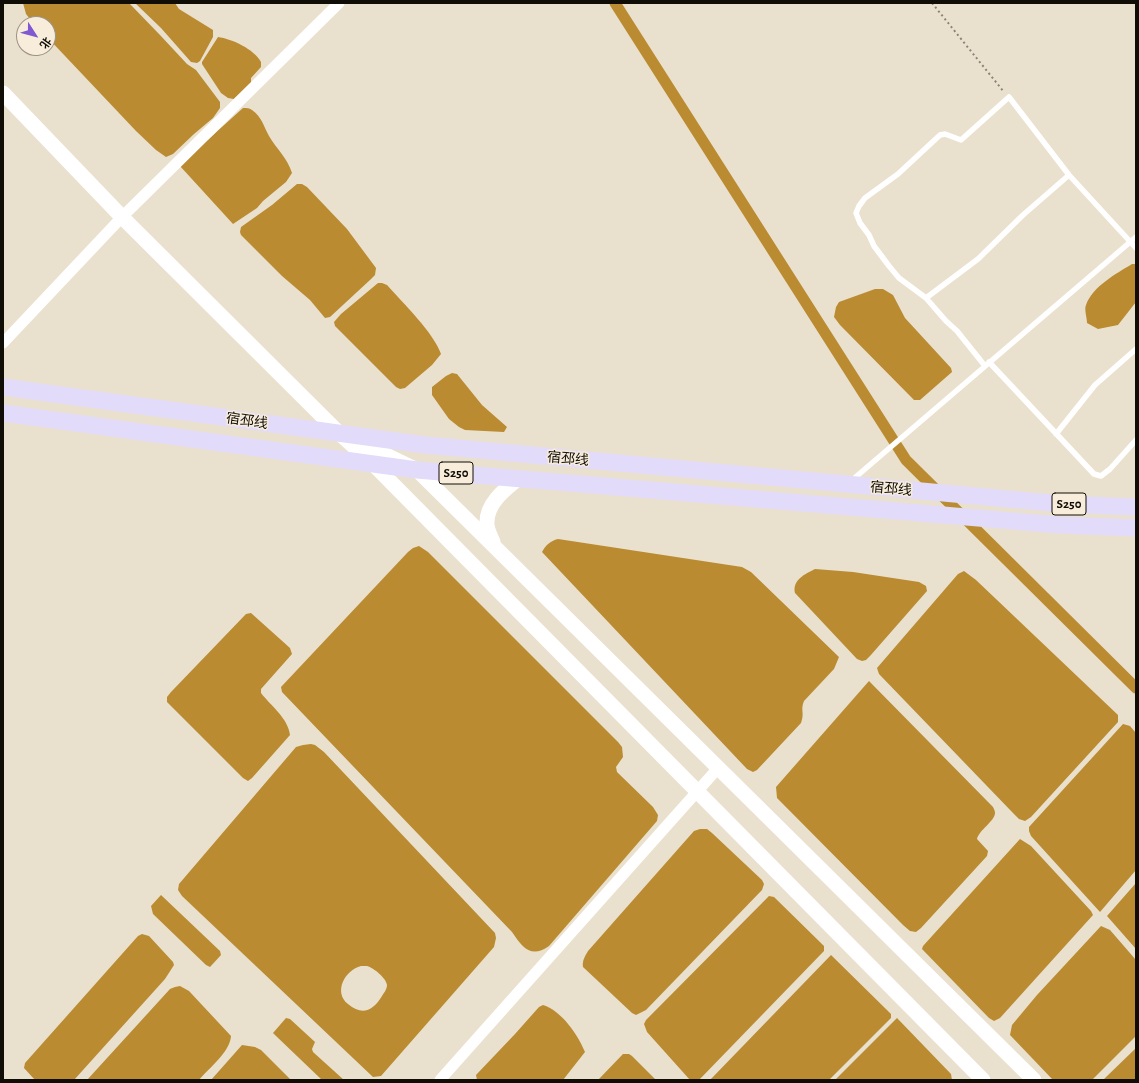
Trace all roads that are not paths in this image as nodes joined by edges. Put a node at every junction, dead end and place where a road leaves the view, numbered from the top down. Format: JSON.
{"nodes":[{"id":1,"x":339,"y":3,"type":"edge"},
{"id":2,"x":3,"y":93,"type":"edge"},
{"id":3,"x":1069,"y":175,"type":"junction"},
{"id":4,"x":122,"y":217,"type":"junction"},
{"id":5,"x":1136,"y":236,"type":"edge"},
{"id":6,"x":1130,"y":242,"type":"junction"},
{"id":7,"x":1136,"y":248,"type":"edge"},
{"id":8,"x":926,"y":298,"type":"junction"},
{"id":9,"x":3,"y":343,"type":"edge"},
{"id":10,"x":1136,"y":349,"type":"edge"},
{"id":11,"x":987,"y":364,"type":"junction"},
{"id":12,"x":3,"y":387,"type":"edge"},
{"id":13,"x":3,"y":413,"type":"edge"},
{"id":14,"x":340,"y":434,"type":"junction"},
{"id":15,"x":1056,"y":434,"type":"junction"},
{"id":16,"x":1136,"y":440,"type":"edge"},
{"id":17,"x":373,"y":464,"type":"junction"},
{"id":18,"x":417,"y":470,"type":"junction"},
{"id":19,"x":518,"y":478,"type":"junction"},
{"id":20,"x":846,"y":485,"type":"junction"},
{"id":21,"x":1136,"y":507,"type":"edge"},
{"id":22,"x":1136,"y":528,"type":"edge"},
{"id":23,"x":495,"y":547,"type":"junction"},
{"id":24,"x":719,"y":767,"type":"junction"},
{"id":25,"x":697,"y":791,"type":"junction"},
{"id":26,"x":440,"y":1080,"type":"edge"},
{"id":27,"x":983,"y":1080,"type":"edge"},
{"id":28,"x":1034,"y":1080,"type":"edge"}],
"edges":[{"from":1,"to":4,"type":"street"},
{"from":2,"to":4,"type":"street"},
{"from":3,"to":6,"type":"lane"},
{"from":3,"to":8,"type":"lane"},
{"from":3,"to":8,"type":"lane"},
{"from":4,"to":9,"type":"street"},
{"from":4,"to":14,"type":"street"},
{"from":5,"to":6,"type":"lane"},
{"from":6,"to":7,"type":"lane"},
{"from":6,"to":11,"type":"lane"},
{"from":8,"to":11,"type":"lane"},
{"from":10,"to":15,"type":"lane"},
{"from":11,"to":15,"type":"lane"},
{"from":11,"to":20,"type":"lane"},
{"from":12,"to":14,"type":"main road","name":"宿邳线","number":"S250"},
{"from":13,"to":17,"type":"main road","name":"宿邳线","number":"S250"},
{"from":14,"to":17,"type":"street"},
{"from":14,"to":18,"type":"street"},
{"from":14,"to":20,"type":"main road","name":"宿邳线","number":"S250"},
{"from":15,"to":16,"type":"lane"},
{"from":17,"to":18,"type":"main road","name":"宿邳线","number":"S250"},
{"from":17,"to":25,"type":"street"},
{"from":18,"to":19,"type":"main road","name":"宿邳线","number":"S250"},
{"from":18,"to":23,"type":"street"},
{"from":19,"to":22,"type":"main road","name":"宿邳线","number":"S250"},
{"from":19,"to":23,"type":"street"},
{"from":20,"to":21,"type":"main road","name":"宿邳线","number":"S250"},
{"from":23,"to":24,"type":"street"},
{"from":24,"to":25,"type":"street"},
{"from":24,"to":28,"type":"street"},
{"from":25,"to":26,"type":"street"},
{"from":25,"to":27,"type":"street"}]}
